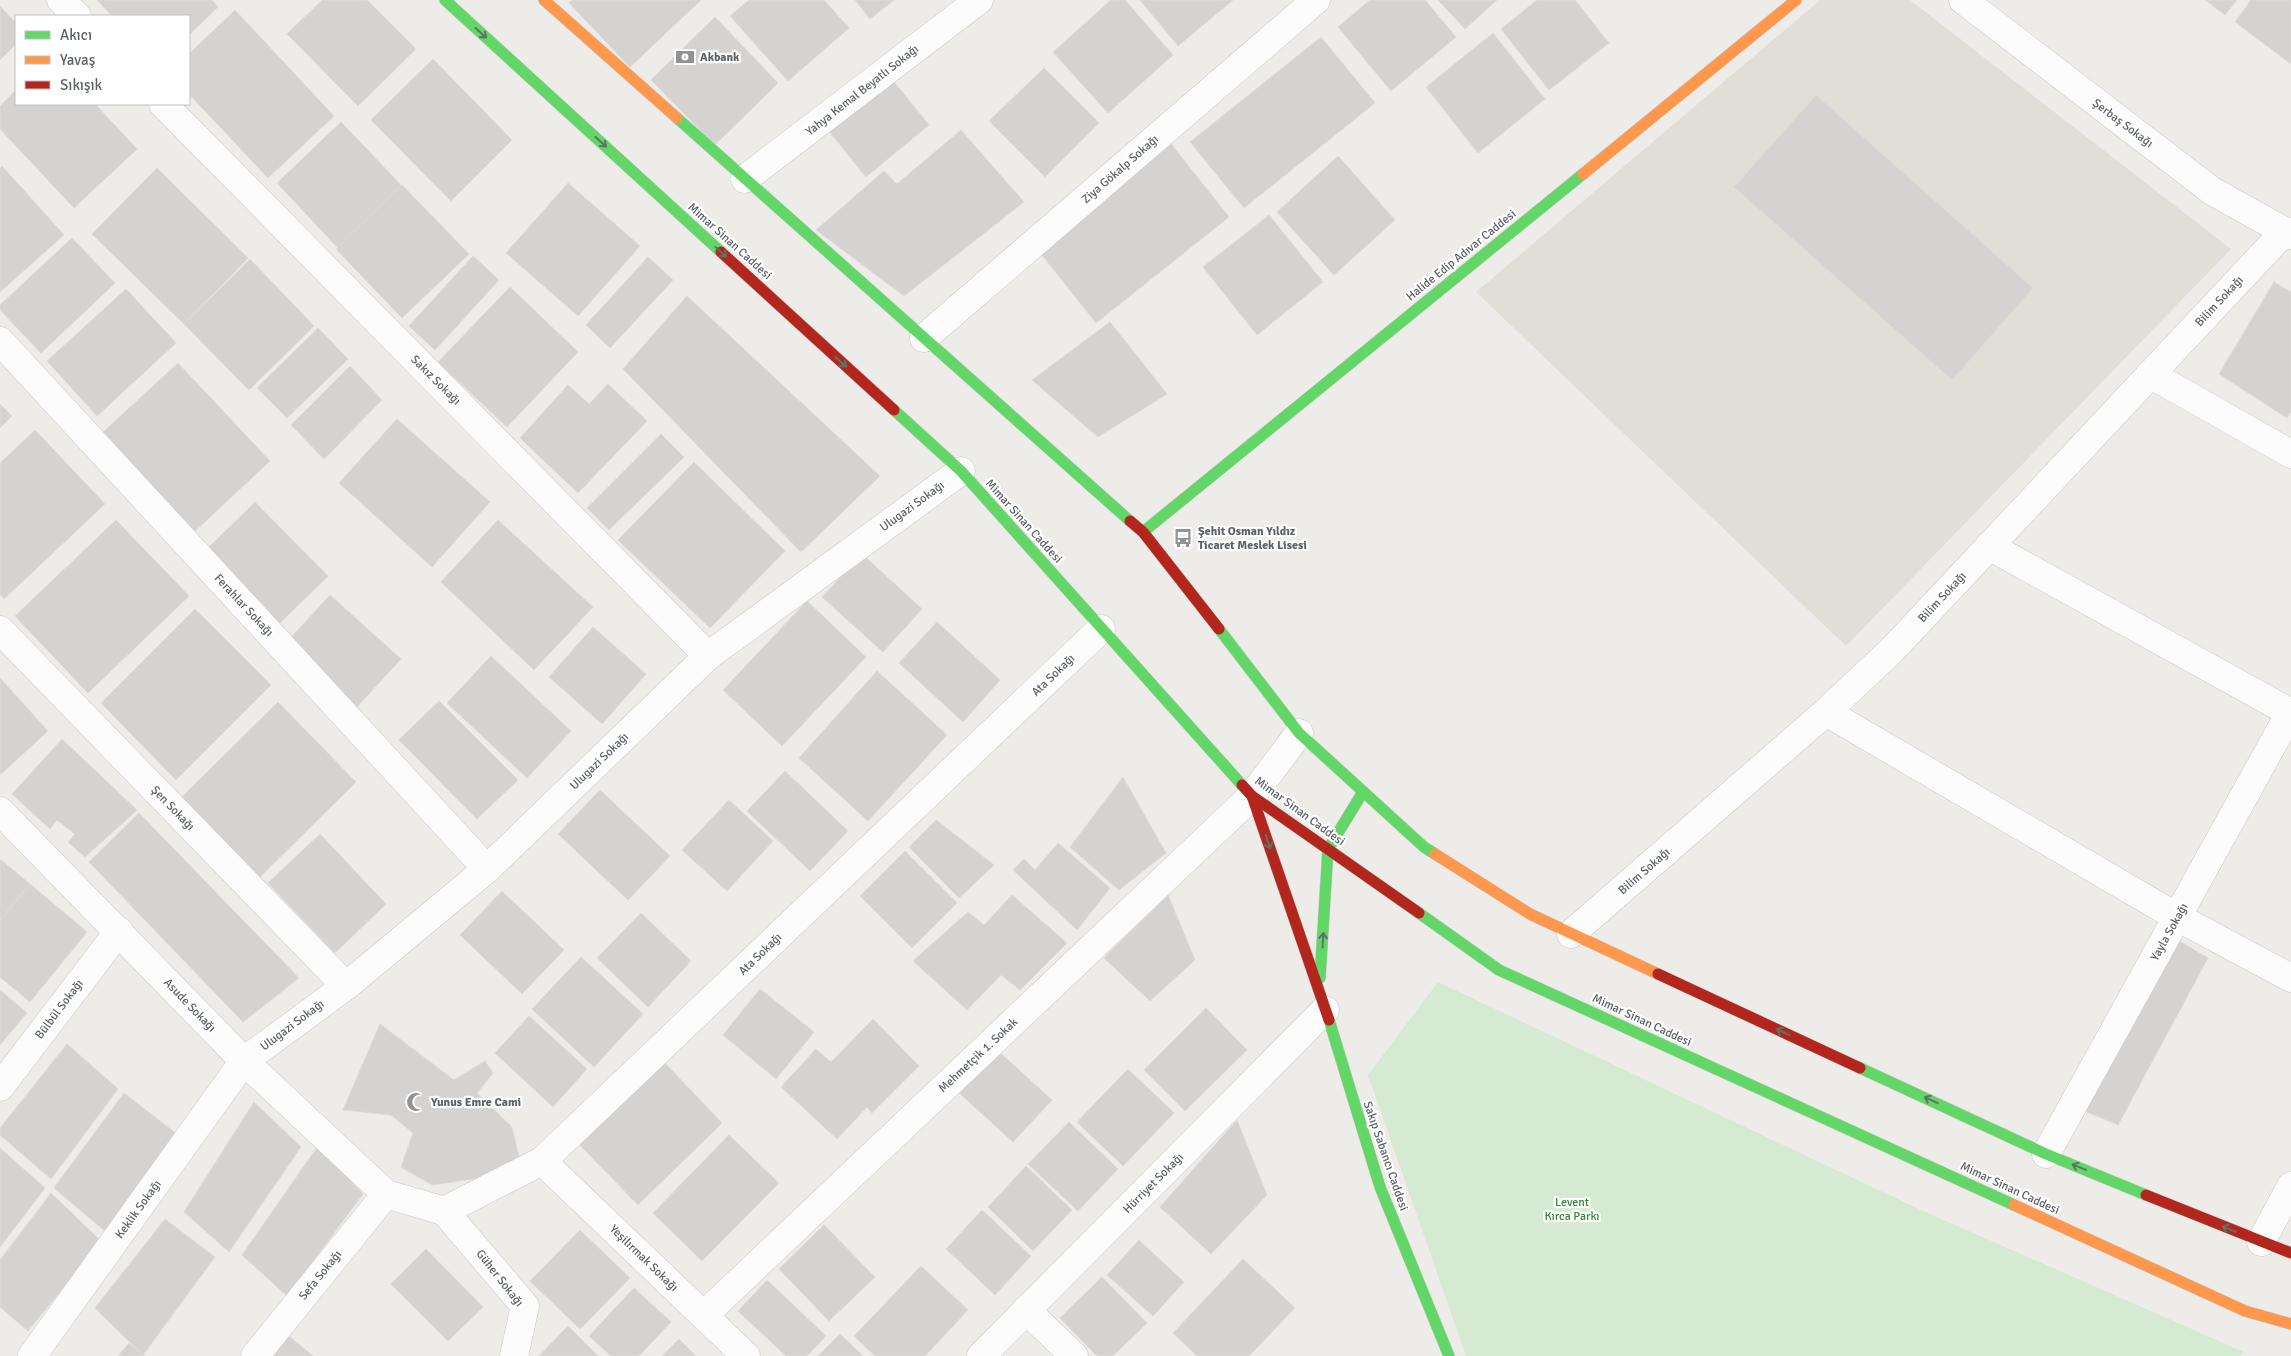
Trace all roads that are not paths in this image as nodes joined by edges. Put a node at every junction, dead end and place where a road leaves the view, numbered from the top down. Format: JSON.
{"nodes":[{"id":1,"x":61,"y":0,"type":"edge"},
{"id":2,"x":445,"y":0,"type":"edge"},
{"id":3,"x":544,"y":0,"type":"edge"},
{"id":4,"x":979,"y":0,"type":"edge"},
{"id":5,"x":1316,"y":0,"type":"edge"},
{"id":6,"x":1796,"y":0,"type":"edge"},
{"id":7,"x":1963,"y":0,"type":"edge"},
{"id":8,"x":76,"y":15,"type":"edge"},
{"id":9,"x":164,"y":105,"type":"edge"},
{"id":10,"x":745,"y":180,"type":"junction"},
{"id":11,"x":2288,"y":233,"type":"edge"},
{"id":12,"x":924,"y":338,"type":"junction"},
{"id":13,"x":0,"y":341,"type":"edge"},
{"id":14,"x":2150,"y":374,"type":"junction"},
{"id":15,"x":2291,"y":454,"type":"edge"},
{"id":16,"x":961,"y":471,"type":"junction"},
{"id":17,"x":1143,"y":532,"type":"junction"},
{"id":18,"x":1989,"y":546,"type":"junction"},
{"id":19,"x":1101,"y":629,"type":"junction"},
{"id":20,"x":0,"y":630,"type":"edge"},
{"id":21,"x":708,"y":656,"type":"junction"},
{"id":22,"x":1826,"y":712,"type":"junction"},
{"id":23,"x":2291,"y":712,"type":"edge"},
{"id":24,"x":1299,"y":733,"type":"junction"},
{"id":25,"x":1363,"y":792,"type":"junction"},
{"id":26,"x":1252,"y":796,"type":"junction"},
{"id":27,"x":0,"y":811,"type":"edge"},
{"id":28,"x":1328,"y":848,"type":"junction"},
{"id":29,"x":487,"y":869,"type":"junction"},
{"id":30,"x":2177,"y":917,"type":"junction"},
{"id":31,"x":119,"y":931,"type":"junction"},
{"id":32,"x":1572,"y":934,"type":"junction"},
{"id":33,"x":2291,"y":978,"type":"edge"},
{"id":34,"x":346,"y":986,"type":"junction"},
{"id":35,"x":1322,"y":999,"type":"junction"},
{"id":36,"x":244,"y":1061,"type":"junction"},
{"id":37,"x":0,"y":1087,"type":"edge"},
{"id":38,"x":2046,"y":1154,"type":"junction"},
{"id":39,"x":542,"y":1161,"type":"junction"},
{"id":40,"x":2291,"y":1186,"type":"edge"},
{"id":41,"x":386,"y":1194,"type":"junction"},
{"id":42,"x":444,"y":1211,"type":"junction"},
{"id":43,"x":2261,"y":1242,"type":"junction"},
{"id":44,"x":2291,"y":1252,"type":"edge"},
{"id":45,"x":1026,"y":1310,"type":"junction"},
{"id":46,"x":704,"y":1315,"type":"junction"},
{"id":47,"x":2291,"y":1324,"type":"edge"},
{"id":48,"x":32,"y":1356,"type":"edge"},
{"id":49,"x":254,"y":1356,"type":"edge"},
{"id":50,"x":514,"y":1356,"type":"edge"},
{"id":51,"x":746,"y":1356,"type":"edge"},
{"id":52,"x":981,"y":1356,"type":"edge"},
{"id":53,"x":1074,"y":1356,"type":"edge"},
{"id":54,"x":1449,"y":1356,"type":"edge"}],
"edges":[{"from":1,"to":8,"type":"street"},
{"from":2,"to":16,"type":"main road","name":"Mimar Sinan Caddesi","one_way":true},
{"from":3,"to":10,"type":"main road"},
{"from":4,"to":10,"type":"street","name":"Yahya Kemal Beyatlı Sokağı"},
{"from":5,"to":12,"type":"street","name":"Ziya Gökalp Sokağı"},
{"from":6,"to":17,"type":"main road","name":"Halide Edip Adıvar Caddesi"},
{"from":7,"to":11,"type":"street","name":"Şerbaş Sokağı"},
{"from":9,"to":21,"type":"street","name":"Sakız Sokağı"},
{"from":10,"to":12,"type":"main road"},
{"from":11,"to":14,"type":"street","name":"Bilim Sokağı"},
{"from":12,"to":17,"type":"main road"},
{"from":13,"to":29,"type":"street","name":"Ferahlar Sokağı"},
{"from":14,"to":15,"type":"street"},
{"from":14,"to":18,"type":"street","name":"Bilim Sokağı"},
{"from":16,"to":19,"type":"main road","name":"Mimar Sinan Caddesi"},
{"from":16,"to":21,"type":"street","name":"Ulugazi Sokağı"},
{"from":17,"to":24,"type":"main road"},
{"from":18,"to":22,"type":"street","name":"Bilim Sokağı"},
{"from":18,"to":23,"type":"street"},
{"from":19,"to":26,"type":"main road","name":"Mimar Sinan Caddesi"},
{"from":19,"to":39,"type":"street","name":"Ata Sokağı"},
{"from":20,"to":34,"type":"street","name":"Şen Sokağı"},
{"from":21,"to":29,"type":"street","name":"Ulugazi Sokağı"},
{"from":22,"to":30,"type":"street"},
{"from":22,"to":32,"type":"street","name":"Bilim Sokağı"},
{"from":23,"to":30,"type":"street","name":"Yayla Sokağı"},
{"from":24,"to":25,"type":"main road"},
{"from":24,"to":26,"type":"street","name":"Mehmetçik 1. Sokak"},
{"from":25,"to":28,"type":"main road"},
{"from":25,"to":32,"type":"main road"},
{"from":26,"to":28,"type":"main road","name":"Mimar Sinan Caddesi"},
{"from":26,"to":35,"type":"main road","name":"Sakıp Sabancı Caddesi","one_way":true},
{"from":26,"to":46,"type":"street","name":"Mehmetçik 1. Sokak"},
{"from":27,"to":31,"type":"street","name":"Asude Sokağı"},
{"from":35,"to":28,"type":"main road","one_way":true},
{"from":28,"to":47,"type":"main road","name":"Mimar Sinan Caddesi"},
{"from":29,"to":34,"type":"street","name":"Ulugazi Sokağı"},
{"from":30,"to":33,"type":"street"},
{"from":30,"to":38,"type":"street","name":"Yayla Sokağı"},
{"from":31,"to":36,"type":"street","name":"Asude Sokağı"},
{"from":31,"to":37,"type":"street","name":"Bülbül Sokağı"},
{"from":38,"to":32,"type":"main road","one_way":true},
{"from":34,"to":36,"type":"street","name":"Ulugazi Sokağı"},
{"from":35,"to":45,"type":"street","name":"Hürriyet Sokağı"},
{"from":35,"to":54,"type":"main road","name":"Sakıp Sabancı Caddesi"},
{"from":36,"to":41,"type":"street","name":"Asude Sokağı"},
{"from":36,"to":48,"type":"street","name":"Keklik Sokağı"},
{"from":43,"to":38,"type":"main road","one_way":true},
{"from":39,"to":42,"type":"street","name":"Ata Sokağı"},
{"from":39,"to":46,"type":"street","name":"Yeşilırmak Sokağı"},
{"from":40,"to":43,"type":"street"},
{"from":41,"to":42,"type":"street"},
{"from":41,"to":49,"type":"street","name":"Sefa Sokağı"},
{"from":42,"to":50,"type":"street","name":"Güher Sokağı"},
{"from":43,"to":44,"type":"main road"},
{"from":45,"to":52,"type":"street","name":"Hürriyet Sokağı"},
{"from":45,"to":53,"type":"street"},
{"from":46,"to":51,"type":"street","name":"Yeşilırmak Sokağı"}]}
